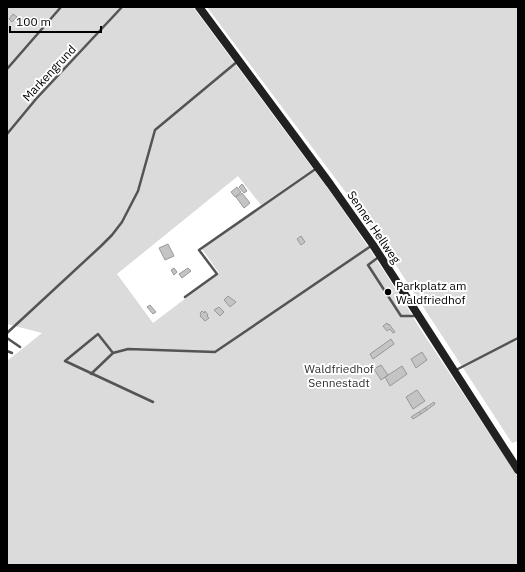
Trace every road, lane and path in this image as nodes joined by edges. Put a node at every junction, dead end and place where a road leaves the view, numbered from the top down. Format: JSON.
{"nodes":[{"id":1,"x":61,"y":7,"type":"edge"},
{"id":2,"x":122,"y":7,"type":"edge"},
{"id":3,"x":199,"y":7,"type":"edge"},
{"id":4,"x":238,"y":60,"type":"junction"},
{"id":5,"x":7,"y":69,"type":"edge"},
{"id":6,"x":7,"y":134,"type":"edge"},
{"id":7,"x":317,"y":168,"type":"junction"},
{"id":8,"x":373,"y":245,"type":"junction"},
{"id":9,"x":380,"y":256,"type":"junction"},
{"id":10,"x":185,"y":297,"type":"dead end"},
{"id":11,"x":418,"y":316,"type":"junction"},
{"id":12,"x":7,"y":333,"type":"edge"},
{"id":13,"x":7,"y":338,"type":"edge"},
{"id":14,"x":518,"y":338,"type":"edge"},
{"id":15,"x":20,"y":347,"type":"dead end"},
{"id":16,"x":7,"y":351,"type":"edge"},
{"id":17,"x":12,"y":353,"type":"dead end"},
{"id":18,"x":113,"y":353,"type":"junction"},
{"id":19,"x":454,"y":371,"type":"junction"},
{"id":20,"x":91,"y":374,"type":"junction"},
{"id":21,"x":153,"y":402,"type":"dead end"},
{"id":22,"x":518,"y":470,"type":"edge"}],
"edges":[{"from":1,"to":5,"type":"lane"},
{"from":2,"to":6,"type":"lane","name":"Markengrund"},
{"from":3,"to":4,"type":"street","name":"Senner Hellweg"},
{"from":4,"to":7,"type":"street","name":"Senner Hellweg"},
{"from":4,"to":12,"type":"lane"},
{"from":7,"to":8,"type":"street","name":"Senner Hellweg"},
{"from":7,"to":10,"type":"lane"},
{"from":8,"to":9,"type":"street","name":"Senner Hellweg"},
{"from":8,"to":18,"type":"lane"},
{"from":9,"to":11,"type":"street","name":"Senner Hellweg"},
{"from":9,"to":11,"type":"lane"},
{"from":11,"to":19,"type":"street","name":"Senner Hellweg"},
{"from":13,"to":15,"type":"lane"},
{"from":14,"to":19,"type":"lane"},
{"from":16,"to":17,"type":"lane"},
{"from":18,"to":20,"type":"lane"},
{"from":18,"to":20,"type":"lane"},
{"from":19,"to":22,"type":"street","name":"Senner Hellweg"},
{"from":20,"to":21,"type":"lane"}]}
